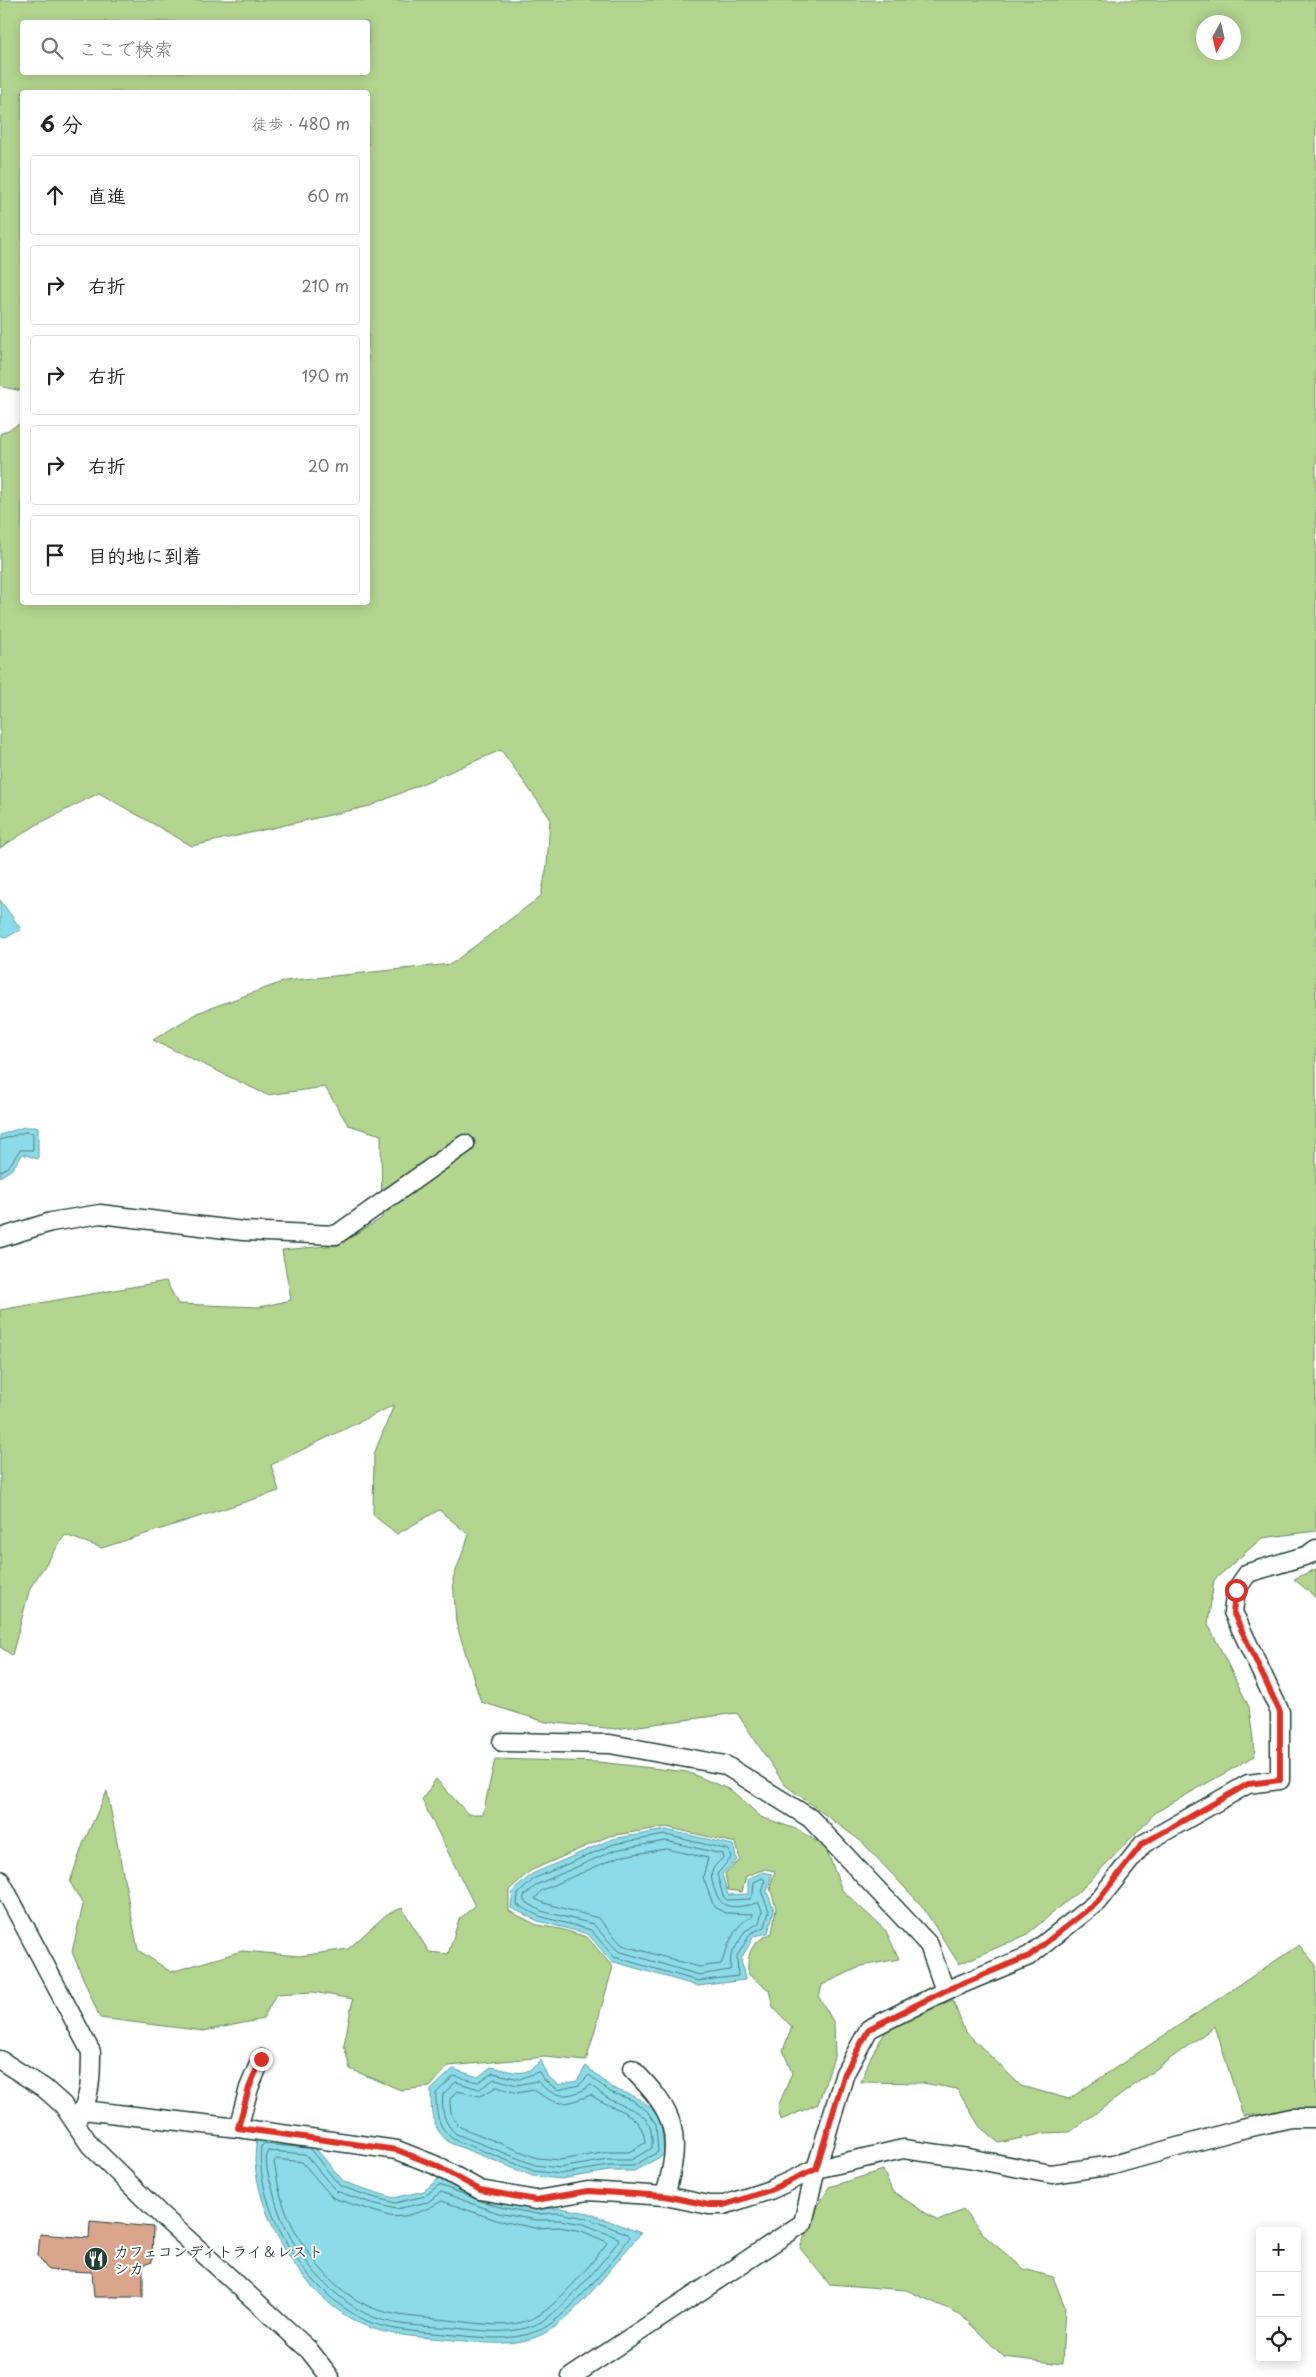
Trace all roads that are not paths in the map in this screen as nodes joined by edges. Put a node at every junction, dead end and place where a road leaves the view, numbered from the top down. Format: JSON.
{"nodes":[{"id":1,"x":465,"y":1144,"type":"dead end"},
{"id":2,"x":0,"y":1238,"type":"edge"},
{"id":3,"x":1316,"y":1550,"type":"edge"},
{"id":4,"x":502,"y":1742,"type":"dead end"},
{"id":5,"x":0,"y":1880,"type":"edge"},
{"id":6,"x":944,"y":1991,"type":"junction"},
{"id":7,"x":261,"y":2059,"type":"dead end"},
{"id":8,"x":0,"y":2060,"type":"edge"},
{"id":9,"x":632,"y":2068,"type":"dead end"},
{"id":10,"x":79,"y":2117,"type":"junction"},
{"id":11,"x":1316,"y":2118,"type":"edge"},
{"id":12,"x":238,"y":2128,"type":"junction"},
{"id":13,"x":816,"y":2169,"type":"junction"},
{"id":14,"x":665,"y":2196,"type":"junction"},
{"id":15,"x":330,"y":2377,"type":"edge"},
{"id":16,"x":571,"y":2377,"type":"edge"}],
"edges":[{"from":1,"to":2,"type":"street"},
{"from":3,"to":6,"type":"street"},
{"from":4,"to":6,"type":"street"},
{"from":5,"to":10,"type":"street"},
{"from":6,"to":13,"type":"street"},
{"from":7,"to":12,"type":"street"},
{"from":8,"to":10,"type":"street"},
{"from":9,"to":14,"type":"street"},
{"from":10,"to":12,"type":"street"},
{"from":10,"to":15,"type":"street"},
{"from":11,"to":13,"type":"street"},
{"from":12,"to":14,"type":"street"},
{"from":13,"to":14,"type":"street"},
{"from":13,"to":16,"type":"street"}]}
